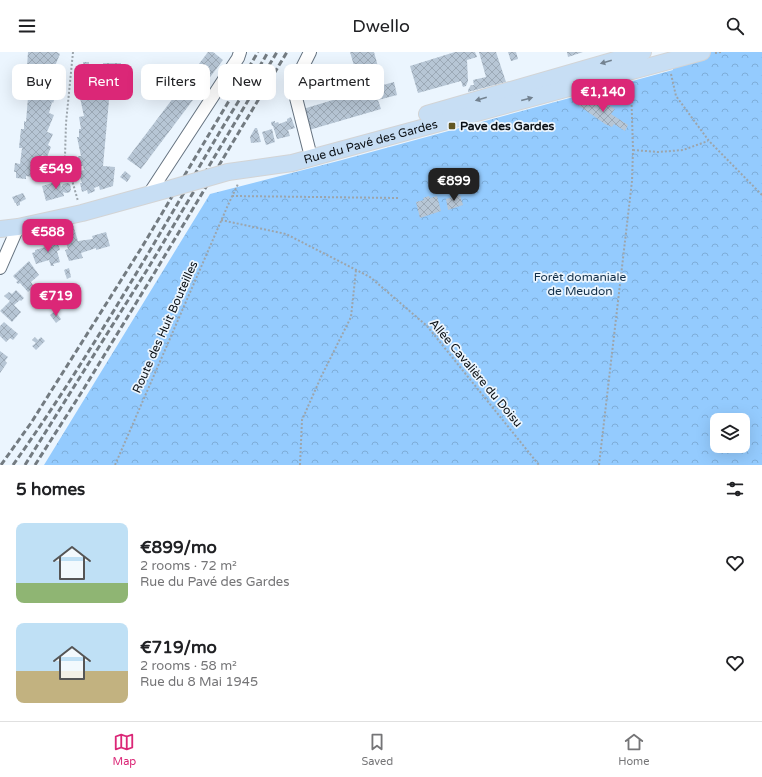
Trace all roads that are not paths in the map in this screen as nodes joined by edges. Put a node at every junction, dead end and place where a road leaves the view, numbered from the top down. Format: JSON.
{"nodes":[{"id":1,"x":240,"y":52,"type":"edge"},
{"id":2,"x":310,"y":52,"type":"edge"},
{"id":3,"x":702,"y":52,"type":"edge"},
{"id":4,"x":669,"y":56,"type":"edge"},
{"id":5,"x":647,"y":57,"type":"edge"},
{"id":6,"x":309,"y":148,"type":"junction"},
{"id":7,"x":228,"y":172,"type":"junction"},
{"id":8,"x":149,"y":194,"type":"junction"},
{"id":9,"x":18,"y":227,"type":"junction"},
{"id":10,"x":0,"y":229,"type":"edge"},
{"id":11,"x":0,"y":268,"type":"edge"}],
"edges":[{"from":1,"to":8,"type":"street"},
{"from":2,"to":6,"type":"street"},
{"from":3,"to":4,"type":"main road","name":"Rue du Pavé des Gardes"},
{"from":4,"to":5,"type":"main road","name":"Rue du Pavé des Gardes"},
{"from":5,"to":6,"type":"main road","name":"Rue du Pavé des Gardes","one_way":true},
{"from":7,"to":5,"type":"main road","name":"Rue du Pavé des Gardes","one_way":true},
{"from":6,"to":7,"type":"main road","name":"Rue du Pavé des Gardes"},
{"from":7,"to":8,"type":"main road","name":"Rue du Pavé des Gardes","bridge":true},
{"from":8,"to":9,"type":"main road","name":"Rue du Pavé des Gardes"},
{"from":9,"to":10,"type":"main road","name":"Rue du Pavé des Gardes"},
{"from":9,"to":11,"type":"street"}]}
